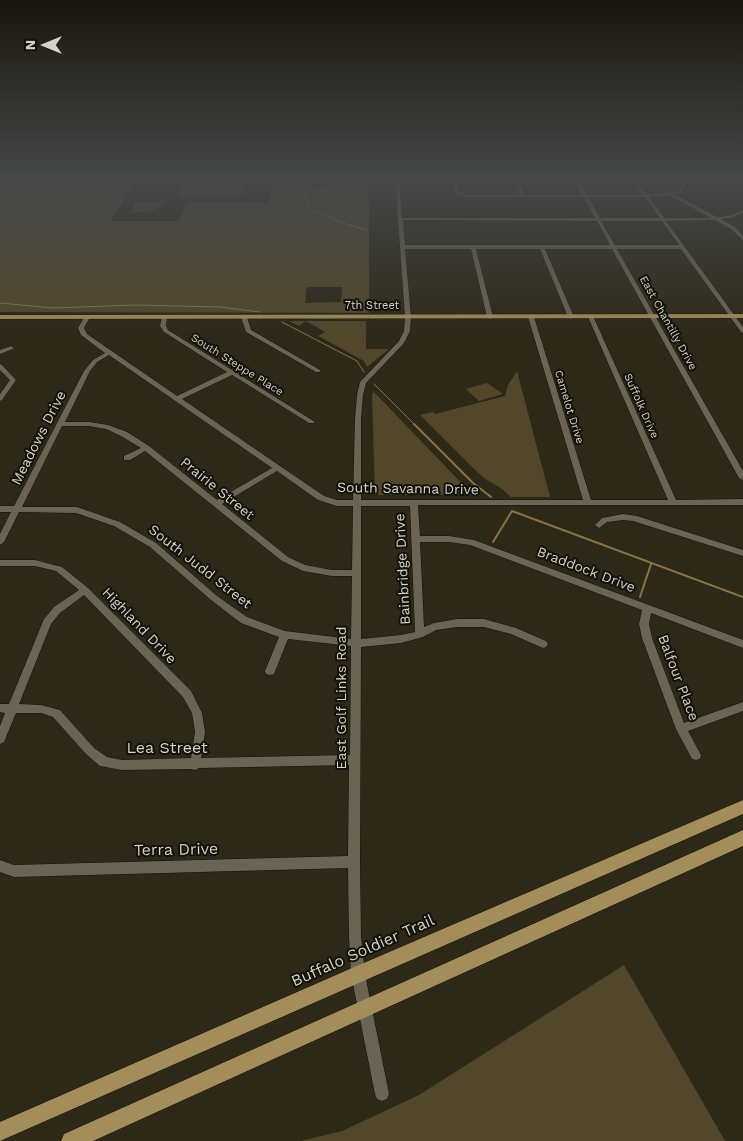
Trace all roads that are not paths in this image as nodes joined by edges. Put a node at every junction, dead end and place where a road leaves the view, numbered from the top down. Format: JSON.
{"nodes":[{"id":1,"x":401,"y":231,"type":"edge"},
{"id":2,"x":605,"y":231,"type":"edge"},
{"id":3,"x":671,"y":231,"type":"edge"},
{"id":4,"x":614,"y":246,"type":"junction"},
{"id":5,"x":402,"y":247,"type":"junction"},
{"id":6,"x":473,"y":247,"type":"junction"},
{"id":7,"x":542,"y":247,"type":"junction"},
{"id":8,"x":682,"y":247,"type":"junction"},
{"id":9,"x":732,"y":316,"type":"junction"},
{"id":10,"x":743,"y":316,"type":"edge"},
{"id":11,"x":0,"y":317,"type":"edge"},
{"id":12,"x":87,"y":317,"type":"junction"},
{"id":13,"x":165,"y":317,"type":"junction"},
{"id":14,"x":244,"y":317,"type":"junction"},
{"id":15,"x":408,"y":317,"type":"junction"},
{"id":16,"x":490,"y":317,"type":"junction"},
{"id":17,"x":531,"y":317,"type":"junction"},
{"id":18,"x":571,"y":317,"type":"junction"},
{"id":19,"x":591,"y":317,"type":"junction"},
{"id":20,"x":653,"y":317,"type":"junction"},
{"id":21,"x":743,"y":331,"type":"edge"},
{"id":22,"x":12,"y":348,"type":"dead end"},
{"id":23,"x":0,"y":352,"type":"edge"},
{"id":24,"x":109,"y":353,"type":"junction"},
{"id":25,"x":0,"y":366,"type":"edge"},
{"id":26,"x":318,"y":371,"type":"dead end"},
{"id":27,"x":231,"y":373,"type":"junction"},
{"id":28,"x":178,"y":398,"type":"junction"},
{"id":29,"x":0,"y":399,"type":"edge"},
{"id":30,"x":311,"y":422,"type":"dead end"},
{"id":31,"x":61,"y":424,"type":"junction"},
{"id":32,"x":146,"y":448,"type":"junction"},
{"id":33,"x":127,"y":458,"type":"dead end"},
{"id":34,"x":277,"y":468,"type":"junction"},
{"id":35,"x":743,"y":478,"type":"edge"},
{"id":36,"x":673,"y":502,"type":"junction"},
{"id":37,"x":743,"y":502,"type":"edge"},
{"id":38,"x":358,"y":503,"type":"junction"},
{"id":39,"x":414,"y":503,"type":"junction"},
{"id":40,"x":588,"y":503,"type":"junction"},
{"id":41,"x":216,"y":504,"type":"junction"},
{"id":42,"x":0,"y":509,"type":"edge"},
{"id":43,"x":17,"y":509,"type":"junction"},
{"id":44,"x":599,"y":525,"type":"dead end"},
{"id":45,"x":416,"y":539,"type":"junction"},
{"id":46,"x":0,"y":542,"type":"edge"},
{"id":47,"x":743,"y":553,"type":"edge"},
{"id":48,"x":0,"y":563,"type":"edge"},
{"id":49,"x":357,"y":573,"type":"junction"},
{"id":50,"x":86,"y":590,"type":"junction"},
{"id":51,"x":647,"y":608,"type":"junction"},
{"id":52,"x":420,"y":634,"type":"junction"},
{"id":53,"x":285,"y":635,"type":"junction"},
{"id":54,"x":356,"y":643,"type":"junction"},
{"id":55,"x":543,"y":644,"type":"dead end"},
{"id":56,"x":743,"y":644,"type":"edge"},
{"id":57,"x":270,"y":671,"type":"dead end"},
{"id":58,"x":743,"y":706,"type":"edge"},
{"id":59,"x":6,"y":708,"type":"edge"},
{"id":60,"x":681,"y":729,"type":"junction"},
{"id":61,"x":0,"y":739,"type":"edge"},
{"id":62,"x":696,"y":755,"type":"dead end"},
{"id":63,"x":356,"y":760,"type":"junction"},
{"id":64,"x":195,"y":765,"type":"junction"},
{"id":65,"x":743,"y":807,"type":"edge"},
{"id":66,"x":743,"y":838,"type":"edge"},
{"id":67,"x":354,"y":862,"type":"junction"},
{"id":68,"x":0,"y":866,"type":"edge"},
{"id":69,"x":358,"y":974,"type":"junction"},
{"id":70,"x":364,"y":1008,"type":"junction"},
{"id":71,"x":382,"y":1094,"type":"dead end"},
{"id":72,"x":0,"y":1132,"type":"edge"},
{"id":73,"x":71,"y":1141,"type":"edge"}],
"edges":[{"from":1,"to":5,"type":"street"},
{"from":2,"to":4,"type":"street","name":"East Chantilly Drive"},
{"from":3,"to":8,"type":"street"},
{"from":4,"to":7,"type":"street"},
{"from":4,"to":8,"type":"street"},
{"from":4,"to":20,"type":"street","name":"East Chantilly Drive"},
{"from":5,"to":6,"type":"street"},
{"from":5,"to":15,"type":"street"},
{"from":6,"to":7,"type":"street"},
{"from":6,"to":16,"type":"street"},
{"from":7,"to":18,"type":"street"},
{"from":8,"to":9,"type":"street"},
{"from":9,"to":10,"type":"main road","name":"7th Street"},
{"from":9,"to":20,"type":"main road","name":"7th Street"},
{"from":9,"to":21,"type":"street"},
{"from":11,"to":12,"type":"main road","name":"7th Street"},
{"from":12,"to":13,"type":"main road","name":"7th Street"},
{"from":12,"to":24,"type":"street","name":"South Savanna Drive"},
{"from":13,"to":14,"type":"main road","name":"7th Street"},
{"from":13,"to":27,"type":"street","name":"South Steppe Place"},
{"from":14,"to":15,"type":"main road","name":"7th Street"},
{"from":14,"to":26,"type":"street"},
{"from":15,"to":16,"type":"main road","name":"7th Street"},
{"from":15,"to":38,"type":"street","name":"East Golf Links Road"},
{"from":16,"to":17,"type":"main road","name":"7th Street"},
{"from":17,"to":18,"type":"main road","name":"7th Street"},
{"from":17,"to":40,"type":"street","name":"Camelot Drive"},
{"from":18,"to":19,"type":"main road","name":"7th Street"},
{"from":19,"to":20,"type":"main road","name":"7th Street"},
{"from":19,"to":36,"type":"street","name":"Suffolk Drive"},
{"from":20,"to":35,"type":"street","name":"East Chantilly Drive"},
{"from":22,"to":23,"type":"street"},
{"from":24,"to":28,"type":"street","name":"South Savanna Drive"},
{"from":24,"to":31,"type":"street","name":"Meadows Drive"},
{"from":25,"to":29,"type":"street"},
{"from":27,"to":28,"type":"street"},
{"from":27,"to":30,"type":"street","name":"South Steppe Place"},
{"from":28,"to":34,"type":"street","name":"South Savanna Drive"},
{"from":31,"to":32,"type":"street","name":"Prairie Street"},
{"from":31,"to":43,"type":"street","name":"Meadows Drive"},
{"from":32,"to":33,"type":"street"},
{"from":32,"to":41,"type":"street","name":"Prairie Street"},
{"from":34,"to":38,"type":"street","name":"South Savanna Drive"},
{"from":34,"to":41,"type":"street"},
{"from":36,"to":37,"type":"street","name":"South Savanna Drive"},
{"from":36,"to":40,"type":"street","name":"South Savanna Drive"},
{"from":38,"to":39,"type":"street","name":"South Savanna Drive"},
{"from":38,"to":49,"type":"street","name":"East Golf Links Road"},
{"from":39,"to":40,"type":"street","name":"South Savanna Drive"},
{"from":39,"to":45,"type":"street","name":"Bainbridge Drive"},
{"from":41,"to":49,"type":"street","name":"Prairie Street"},
{"from":42,"to":43,"type":"street","name":"South Judd Street"},
{"from":43,"to":46,"type":"street","name":"Meadows Drive"},
{"from":43,"to":53,"type":"street","name":"South Judd Street"},
{"from":44,"to":47,"type":"street"},
{"from":45,"to":51,"type":"street","name":"Braddock Drive"},
{"from":45,"to":52,"type":"street","name":"Bainbridge Drive"},
{"from":48,"to":50,"type":"street","name":"Highland Drive"},
{"from":49,"to":54,"type":"street","name":"East Golf Links Road"},
{"from":50,"to":59,"type":"street"},
{"from":50,"to":64,"type":"street","name":"Highland Drive"},
{"from":51,"to":56,"type":"street","name":"Braddock Drive"},
{"from":51,"to":60,"type":"street","name":"Balfour Place"},
{"from":52,"to":54,"type":"street","name":"South Judd Street"},
{"from":52,"to":55,"type":"street","name":"South Judd Street"},
{"from":53,"to":54,"type":"street","name":"South Judd Street"},
{"from":53,"to":57,"type":"street"},
{"from":54,"to":63,"type":"street","name":"East Golf Links Road"},
{"from":58,"to":60,"type":"street"},
{"from":59,"to":61,"type":"street"},
{"from":59,"to":64,"type":"street","name":"Lea Street"},
{"from":60,"to":62,"type":"street","name":"Balfour Place"},
{"from":63,"to":64,"type":"street","name":"Lea Street"},
{"from":63,"to":67,"type":"street","name":"East Golf Links Road"},
{"from":65,"to":69,"type":"main road","name":"Buffalo Soldier Trail"},
{"from":66,"to":70,"type":"main road"},
{"from":67,"to":68,"type":"street","name":"Terra Drive"},
{"from":67,"to":69,"type":"street","name":"East Golf Links Road"},
{"from":69,"to":70,"type":"street","name":"East Golf Links Road"},
{"from":69,"to":72,"type":"main road","name":"Buffalo Soldier Trail"},
{"from":70,"to":71,"type":"street","name":"East Golf Links Road"},
{"from":70,"to":73,"type":"main road"}]}
